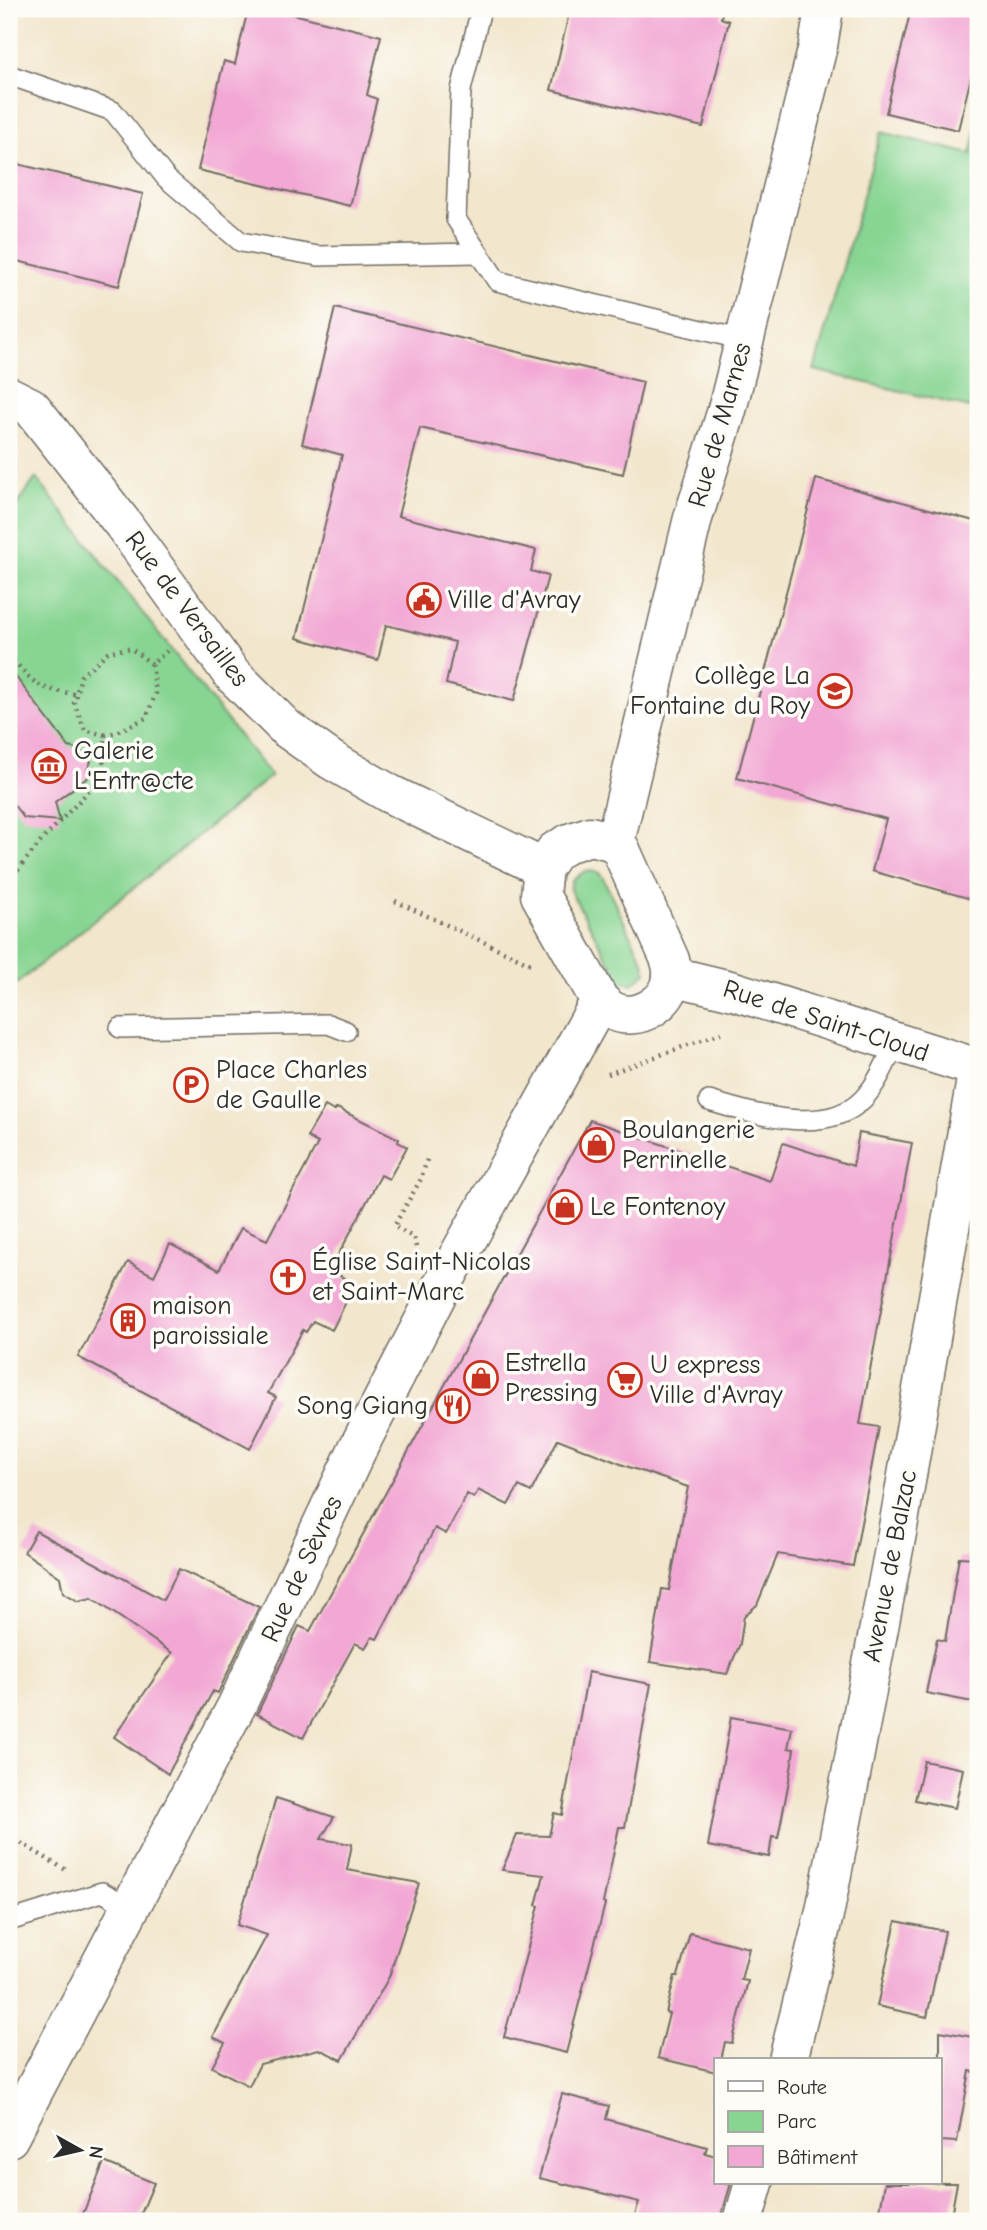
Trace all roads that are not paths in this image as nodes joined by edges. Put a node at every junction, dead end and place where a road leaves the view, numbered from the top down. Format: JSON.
{"nodes":[{"id":1,"x":481,"y":9,"type":"edge"},
{"id":2,"x":824,"y":9,"type":"edge"},
{"id":3,"x":9,"y":75,"type":"edge"},
{"id":4,"x":478,"y":253,"type":"junction"},
{"id":5,"x":744,"y":340,"type":"junction"},
{"id":6,"x":9,"y":396,"type":"edge"},
{"id":7,"x":615,"y":842,"type":"junction"},
{"id":8,"x":543,"y":867,"type":"junction"},
{"id":9,"x":672,"y":976,"type":"junction"},
{"id":10,"x":600,"y":1001,"type":"junction"},
{"id":11,"x":120,"y":1028,"type":"dead end"},
{"id":12,"x":346,"y":1031,"type":"dead end"},
{"id":13,"x":896,"y":1043,"type":"junction"},
{"id":14,"x":978,"y":1068,"type":"edge"},
{"id":15,"x":709,"y":1101,"type":"dead end"},
{"id":16,"x":116,"y":1900,"type":"junction"},
{"id":17,"x":9,"y":1921,"type":"edge"},
{"id":18,"x":788,"y":2058,"type":"edge"},
{"id":19,"x":9,"y":2138,"type":"edge"},
{"id":20,"x":754,"y":2184,"type":"edge"},
{"id":21,"x":743,"y":2221,"type":"edge"}],
"edges":[{"from":1,"to":4,"type":"lane"},
{"from":2,"to":5,"type":"main road","name":"Rue de Marnes"},
{"from":3,"to":4,"type":"lane"},
{"from":4,"to":5,"type":"lane"},
{"from":5,"to":7,"type":"main road","name":"Rue de Marnes"},
{"from":6,"to":8,"type":"main road","name":"Rue de Versailles"},
{"from":7,"to":8,"type":"main road"},
{"from":7,"to":9,"type":"main road"},
{"from":8,"to":10,"type":"main road"},
{"from":9,"to":10,"type":"main road"},
{"from":9,"to":13,"type":"main road","name":"Rue de Saint-Cloud"},
{"from":10,"to":16,"type":"main road","name":"Rue de Sèvres"},
{"from":11,"to":12,"type":"lane"},
{"from":13,"to":14,"type":"main road","name":"Rue de Saint-Cloud"},
{"from":13,"to":15,"type":"lane"},
{"from":14,"to":18,"type":"main road","name":"Avenue de Balzac"},
{"from":16,"to":17,"type":"lane"},
{"from":16,"to":19,"type":"main road","name":"Rue de Sèvres"},
{"from":20,"to":21,"type":"main road"}]}
